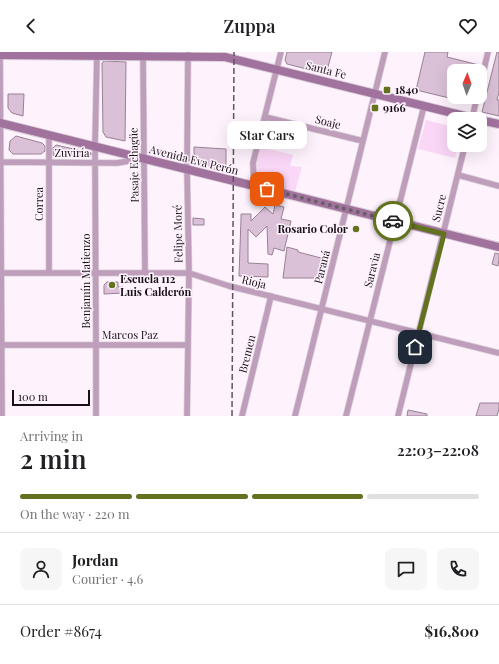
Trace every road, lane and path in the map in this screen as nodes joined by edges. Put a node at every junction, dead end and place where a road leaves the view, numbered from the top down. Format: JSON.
{"nodes":[{"id":1,"x":0,"y":52,"type":"edge"},
{"id":2,"x":281,"y":52,"type":"edge"},
{"id":3,"x":385,"y":52,"type":"edge"},
{"id":4,"x":488,"y":52,"type":"edge"},
{"id":5,"x":97,"y":54,"type":"edge"},
{"id":6,"x":188,"y":54,"type":"edge"},
{"id":7,"x":0,"y":55,"type":"edge"},
{"id":8,"x":143,"y":56,"type":"junction"},
{"id":9,"x":485,"y":64,"type":"edge"},
{"id":10,"x":277,"y":69,"type":"junction"},
{"id":11,"x":375,"y":93,"type":"junction"},
{"id":12,"x":424,"y":106,"type":"junction"},
{"id":13,"x":448,"y":112,"type":"edge"},
{"id":14,"x":265,"y":117,"type":"junction"},
{"id":15,"x":487,"y":122,"type":"edge"},
{"id":16,"x":0,"y":123,"type":"edge"},
{"id":17,"x":499,"y":124,"type":"edge"},
{"id":18,"x":49,"y":136,"type":"junction"},
{"id":19,"x":363,"y":141,"type":"junction"},
{"id":20,"x":95,"y":147,"type":"junction"},
{"id":21,"x":463,"y":152,"type":"edge"},
{"id":22,"x":144,"y":159,"type":"junction"},
{"id":23,"x":0,"y":162,"type":"edge"},
{"id":24,"x":49,"y":163,"type":"junction"},
{"id":25,"x":95,"y":163,"type":"junction"},
{"id":26,"x":187,"y":169,"type":"junction"},
{"id":27,"x":458,"y":176,"type":"junction"},
{"id":28,"x":254,"y":186,"type":"junction"},
{"id":29,"x":499,"y":186,"type":"edge"},
{"id":30,"x":346,"y":209,"type":"junction"},
{"id":31,"x":395,"y":221,"type":"junction"},
{"id":32,"x":444,"y":234,"type":"junction"},
{"id":33,"x":499,"y":247,"type":"edge"},
{"id":34,"x":0,"y":273,"type":"edge"},
{"id":35,"x":50,"y":273,"type":"junction"},
{"id":36,"x":95,"y":273,"type":"junction"},
{"id":37,"x":145,"y":273,"type":"junction"},
{"id":38,"x":189,"y":273,"type":"junction"},
{"id":39,"x":271,"y":296,"type":"junction"},
{"id":40,"x":322,"y":308,"type":"junction"},
{"id":41,"x":370,"y":320,"type":"junction"},
{"id":42,"x":419,"y":333,"type":"junction"},
{"id":43,"x":1,"y":345,"type":"edge"},
{"id":44,"x":96,"y":345,"type":"junction"},
{"id":45,"x":187,"y":345,"type":"junction"},
{"id":46,"x":499,"y":353,"type":"edge"},
{"id":47,"x":2,"y":416,"type":"edge"},
{"id":48,"x":96,"y":416,"type":"edge"},
{"id":49,"x":187,"y":416,"type":"edge"},
{"id":50,"x":242,"y":416,"type":"edge"},
{"id":51,"x":295,"y":416,"type":"edge"},
{"id":52,"x":346,"y":416,"type":"edge"},
{"id":53,"x":398,"y":416,"type":"edge"}],
"edges":[{"from":1,"to":7,"type":"street"},
{"from":2,"to":10,"type":"street"},
{"from":3,"to":11,"type":"street","name":"Paraná"},
{"from":4,"to":9,"type":"street"},
{"from":5,"to":7,"type":"main road","name":"Santa Fe"},
{"from":5,"to":8,"type":"main road","name":"Santa Fe"},
{"from":5,"to":20,"type":"street","name":"Benjamín Matienzo"},
{"from":6,"to":8,"type":"main road","name":"Santa Fe"},
{"from":6,"to":10,"type":"main road","name":"Santa Fe"},
{"from":6,"to":26,"type":"street","name":"Felipe Moré"},
{"from":7,"to":16,"type":"street"},
{"from":8,"to":22,"type":"street","name":"Pasaje Echagüe"},
{"from":10,"to":11,"type":"main road","name":"Santa Fe"},
{"from":10,"to":14,"type":"street"},
{"from":11,"to":12,"type":"main road","name":"Santa Fe"},
{"from":11,"to":19,"type":"street","name":"Paraná"},
{"from":12,"to":13,"type":"main road","name":"Santa Fe"},
{"from":12,"to":31,"type":"street","name":"Saravia"},
{"from":14,"to":19,"type":"street","name":"Soaje"},
{"from":14,"to":28,"type":"street"},
{"from":15,"to":17,"type":"main road","name":"Santa Fe"},
{"from":16,"to":18,"type":"main road","name":"Avenida Eva Perón"},
{"from":16,"to":23,"type":"street"},
{"from":18,"to":20,"type":"main road","name":"Avenida Eva Perón"},
{"from":18,"to":24,"type":"street","name":"Correa"},
{"from":19,"to":30,"type":"street","name":"Paraná"},
{"from":20,"to":22,"type":"main road","name":"Avenida Eva Perón"},
{"from":20,"to":25,"type":"street","name":"Benjamín Matienzo"},
{"from":21,"to":27,"type":"street","name":"Sucre"},
{"from":22,"to":25,"type":"street","name":"Zuviría"},
{"from":22,"to":26,"type":"main road","name":"Avenida Eva Perón"},
{"from":22,"to":37,"type":"street","name":"Pasaje Echagüe"},
{"from":23,"to":24,"type":"street","name":"Zuviría"},
{"from":23,"to":34,"type":"street"},
{"from":24,"to":25,"type":"street","name":"Zuviría"},
{"from":24,"to":35,"type":"street","name":"Correa"},
{"from":25,"to":36,"type":"street","name":"Benjamín Matienzo"},
{"from":26,"to":28,"type":"main road","name":"Avenida Eva Perón"},
{"from":26,"to":38,"type":"street","name":"Felipe Moré"},
{"from":27,"to":29,"type":"street"},
{"from":27,"to":32,"type":"street","name":"Sucre"},
{"from":28,"to":30,"type":"main road","name":"Avenida Eva Perón"},
{"from":30,"to":31,"type":"main road","name":"Avenida Eva Perón"},
{"from":30,"to":40,"type":"street","name":"Paraná"},
{"from":31,"to":32,"type":"main road","name":"Avenida Eva Perón"},
{"from":31,"to":41,"type":"street","name":"Saravia"},
{"from":32,"to":33,"type":"main road","name":"Avenida Eva Perón"},
{"from":32,"to":42,"type":"street","name":"Sucre"},
{"from":34,"to":35,"type":"street","name":"Rioja"},
{"from":34,"to":43,"type":"street"},
{"from":35,"to":36,"type":"street","name":"Rioja"},
{"from":36,"to":37,"type":"street","name":"Rioja"},
{"from":36,"to":44,"type":"street","name":"Benjamín Matienzo"},
{"from":37,"to":38,"type":"street","name":"Rioja"},
{"from":38,"to":39,"type":"street","name":"Rioja"},
{"from":38,"to":45,"type":"street","name":"Felipe Moré"},
{"from":39,"to":40,"type":"street","name":"Rioja"},
{"from":39,"to":50,"type":"street","name":"Bremen"},
{"from":40,"to":41,"type":"street","name":"Rioja"},
{"from":40,"to":51,"type":"street","name":"Paraná"},
{"from":41,"to":42,"type":"street","name":"Rioja"},
{"from":41,"to":52,"type":"street","name":"Saravia"},
{"from":42,"to":46,"type":"street","name":"Rioja"},
{"from":42,"to":53,"type":"street","name":"Sucre"},
{"from":43,"to":44,"type":"street","name":"Marcos Paz"},
{"from":43,"to":47,"type":"street"},
{"from":44,"to":45,"type":"street","name":"Marcos Paz"},
{"from":44,"to":48,"type":"street","name":"Benjamín Matienzo"},
{"from":45,"to":49,"type":"street","name":"Felipe Moré"}]}
